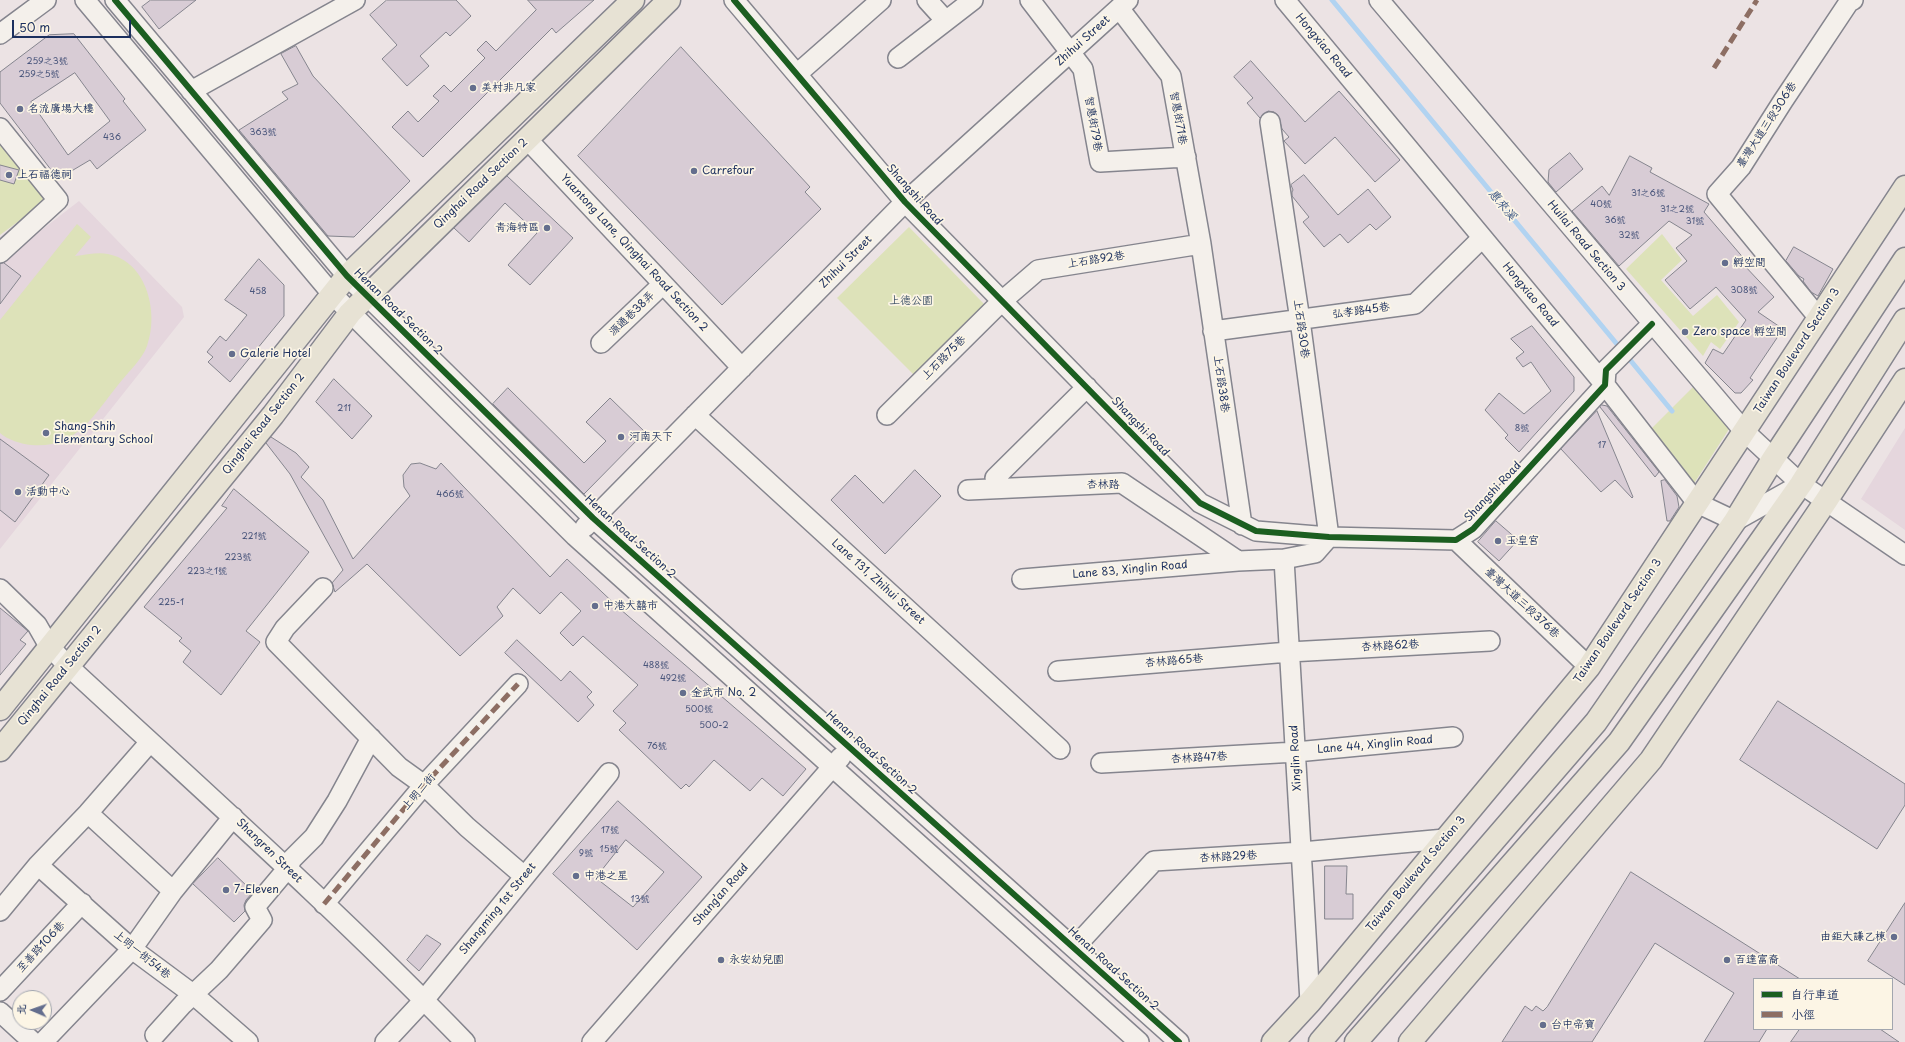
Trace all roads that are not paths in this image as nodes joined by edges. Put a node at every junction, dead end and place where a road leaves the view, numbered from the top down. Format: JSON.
{"nodes":[{"id":1,"x":46,"y":0,"type":"edge"},
{"id":2,"x":85,"y":0,"type":"edge"},
{"id":3,"x":115,"y":0,"type":"edge"},
{"id":4,"x":355,"y":0,"type":"edge"},
{"id":5,"x":633,"y":0,"type":"edge"},
{"id":6,"x":669,"y":0,"type":"edge"},
{"id":7,"x":734,"y":0,"type":"edge"},
{"id":8,"x":880,"y":0,"type":"edge"},
{"id":9,"x":927,"y":0,"type":"edge"},
{"id":10,"x":973,"y":0,"type":"edge"},
{"id":11,"x":1030,"y":0,"type":"edge"},
{"id":12,"x":1285,"y":0,"type":"edge"},
{"id":13,"x":1379,"y":0,"type":"edge"},
{"id":14,"x":1851,"y":1,"type":"edge"},
{"id":15,"x":1124,"y":4,"type":"edge"},
{"id":16,"x":946,"y":21,"type":"junction"},
{"id":17,"x":0,"y":34,"type":"edge"},
{"id":18,"x":1070,"y":53,"type":"junction"},
{"id":19,"x":898,"y":58,"type":"dead end"},
{"id":20,"x":797,"y":74,"type":"junction"},
{"id":21,"x":191,"y":90,"type":"junction"},
{"id":22,"x":1270,"y":122,"type":"dead end"},
{"id":23,"x":0,"y":128,"type":"edge"},
{"id":24,"x":527,"y":139,"type":"junction"},
{"id":25,"x":1186,"y":157,"type":"junction"},
{"id":26,"x":1905,"y":187,"type":"edge"},
{"id":27,"x":905,"y":202,"type":"junction"},
{"id":28,"x":1482,"y":238,"type":"junction"},
{"id":29,"x":1201,"y":244,"type":"junction"},
{"id":30,"x":0,"y":253,"type":"edge"},
{"id":31,"x":1905,"y":259,"type":"edge"},
{"id":32,"x":347,"y":276,"type":"junction"},
{"id":33,"x":663,"y":284,"type":"junction"},
{"id":34,"x":332,"y":294,"type":"junction"},
{"id":35,"x":368,"y":296,"type":"junction"},
{"id":36,"x":1002,"y":301,"type":"junction"},
{"id":37,"x":350,"y":313,"type":"junction"},
{"id":38,"x":1818,"y":317,"type":"junction"},
{"id":39,"x":1300,"y":320,"type":"junction"},
{"id":40,"x":1905,"y":320,"type":"edge"},
{"id":41,"x":1652,"y":324,"type":"junction"},
{"id":42,"x":1214,"y":331,"type":"junction"},
{"id":43,"x":601,"y":343,"type":"dead end"},
{"id":44,"x":742,"y":368,"type":"junction"},
{"id":45,"x":1605,"y":377,"type":"junction"},
{"id":46,"x":1905,"y":380,"type":"edge"},
{"id":47,"x":1086,"y":387,"type":"junction"},
{"id":48,"x":695,"y":415,"type":"junction"},
{"id":49,"x":886,"y":415,"type":"dead end"},
{"id":50,"x":1744,"y":431,"type":"junction"},
{"id":51,"x":1773,"y":459,"type":"junction"},
{"id":52,"x":995,"y":478,"type":"dead end"},
{"id":53,"x":1801,"y":484,"type":"junction"},
{"id":54,"x":968,"y":490,"type":"dead end"},
{"id":55,"x":1826,"y":501,"type":"junction"},
{"id":56,"x":1697,"y":503,"type":"junction"},
{"id":57,"x":593,"y":518,"type":"junction"},
{"id":58,"x":1735,"y":521,"type":"junction"},
{"id":59,"x":1242,"y":525,"type":"junction"},
{"id":60,"x":575,"y":536,"type":"junction"},
{"id":61,"x":1329,"y":537,"type":"junction"},
{"id":62,"x":1456,"y":540,"type":"junction"},
{"id":63,"x":1905,"y":555,"type":"edge"},
{"id":64,"x":1284,"y":559,"type":"junction"},
{"id":65,"x":1238,"y":561,"type":"junction"},
{"id":66,"x":1022,"y":579,"type":"dead end"},
{"id":67,"x":324,"y":588,"type":"dead end"},
{"id":68,"x":0,"y":589,"type":"edge"},
{"id":69,"x":1490,"y":641,"type":"dead end"},
{"id":70,"x":49,"y":646,"type":"junction"},
{"id":71,"x":1289,"y":652,"type":"junction"},
{"id":72,"x":68,"y":666,"type":"junction"},
{"id":73,"x":1589,"y":667,"type":"junction"},
{"id":74,"x":1058,"y":671,"type":"dead end"},
{"id":75,"x":518,"y":684,"type":"dead end"},
{"id":76,"x":0,"y":709,"type":"edge"},
{"id":77,"x":1453,"y":737,"type":"dead end"},
{"id":78,"x":371,"y":738,"type":"junction"},
{"id":79,"x":150,"y":742,"type":"junction"},
{"id":80,"x":850,"y":748,"type":"junction"},
{"id":81,"x":1060,"y":748,"type":"dead end"},
{"id":82,"x":0,"y":750,"type":"edge"},
{"id":83,"x":1296,"y":752,"type":"junction"},
{"id":84,"x":1101,"y":764,"type":"dead end"},
{"id":85,"x":833,"y":767,"type":"junction"},
{"id":86,"x":609,"y":773,"type":"dead end"},
{"id":87,"x":424,"y":785,"type":"junction"},
{"id":88,"x":88,"y":814,"type":"junction"},
{"id":89,"x":234,"y":817,"type":"junction"},
{"id":90,"x":1445,"y":839,"type":"junction"},
{"id":91,"x":1302,"y":852,"type":"junction"},
{"id":92,"x":38,"y":865,"type":"junction"},
{"id":93,"x":287,"y":869,"type":"junction"},
{"id":94,"x":524,"y":876,"type":"junction"},
{"id":95,"x":173,"y":891,"type":"junction"},
{"id":96,"x":82,"y":903,"type":"junction"},
{"id":97,"x":324,"y":904,"type":"junction"},
{"id":98,"x":0,"y":911,"type":"edge"},
{"id":99,"x":1074,"y":948,"type":"junction"},
{"id":100,"x":132,"y":949,"type":"junction"},
{"id":101,"x":0,"y":991,"type":"edge"},
{"id":102,"x":194,"y":995,"type":"junction"},
{"id":103,"x":424,"y":1000,"type":"junction"},
{"id":104,"x":1310,"y":1002,"type":"junction"},
{"id":105,"x":0,"y":1012,"type":"edge"},
{"id":106,"x":155,"y":1035,"type":"dead end"},
{"id":107,"x":32,"y":1042,"type":"edge"},
{"id":108,"x":43,"y":1042,"type":"edge"},
{"id":109,"x":248,"y":1042,"type":"edge"},
{"id":110,"x":385,"y":1042,"type":"edge"},
{"id":111,"x":465,"y":1042,"type":"edge"},
{"id":112,"x":592,"y":1042,"type":"edge"},
{"id":113,"x":1139,"y":1042,"type":"edge"},
{"id":114,"x":1179,"y":1042,"type":"edge"},
{"id":115,"x":1273,"y":1042,"type":"edge"},
{"id":116,"x":1320,"y":1042,"type":"edge"},
{"id":117,"x":1356,"y":1042,"type":"edge"},
{"id":118,"x":1410,"y":1042,"type":"edge"}],
"edges":[{"from":1,"to":17,"type":"street"},
{"from":2,"to":34,"type":"street"},
{"from":3,"to":21,"type":"street","name":"Henan Road Section 2"},
{"from":4,"to":21,"type":"street"},
{"from":5,"to":32,"type":"main road"},
{"from":6,"to":24,"type":"main road","name":"Qinghai Road Section 2"},
{"from":7,"to":20,"type":"street","name":"Shangshi Road"},
{"from":8,"to":20,"type":"street"},
{"from":9,"to":16,"type":"street"},
{"from":10,"to":16,"type":"street"},
{"from":11,"to":18,"type":"street"},
{"from":12,"to":28,"type":"street","name":"Hongxiao Road"},
{"from":13,"to":41,"type":"street","name":"Huilai Road Section 3"},
{"from":14,"to":38,"type":"street","name":"臺灣大道三段306巷"},
{"from":15,"to":18,"type":"street","name":"Zhihui Street"},
{"from":15,"to":25,"type":"street","name":"智惠街71巷"},
{"from":16,"to":19,"type":"street"},
{"from":18,"to":25,"type":"street","name":"智惠街79巷"},
{"from":18,"to":27,"type":"street","name":"Zhihui Street"},
{"from":20,"to":27,"type":"street","name":"Shangshi Road"},
{"from":21,"to":32,"type":"street","name":"Henan Road Section 2"},
{"from":22,"to":39,"type":"street","name":"上石路30巷"},
{"from":23,"to":30,"type":"street"},
{"from":24,"to":33,"type":"street","name":"Yuantong Lane, Qinghai Road Section 2"},
{"from":24,"to":35,"type":"main road","name":"Qinghai Road Section 2"},
{"from":25,"to":29,"type":"street","name":"智惠街71巷"},
{"from":26,"to":38,"type":"main road","name":"Taiwan Boulevard Section 3"},
{"from":27,"to":36,"type":"street","name":"Shangshi Road"},
{"from":27,"to":44,"type":"street","name":"Zhihui Street"},
{"from":28,"to":39,"type":"street","name":"弘孝路45巷"},
{"from":28,"to":45,"type":"street","name":"Hongxiao Road"},
{"from":29,"to":36,"type":"street","name":"上石路92巷"},
{"from":29,"to":42,"type":"street","name":"上石路38巷"},
{"from":31,"to":51,"type":"main road"},
{"from":32,"to":34,"type":"main road"},
{"from":32,"to":35,"type":"street","name":"Henan Road Section 2"},
{"from":33,"to":43,"type":"street","name":"源通巷38弄"},
{"from":33,"to":44,"type":"street","name":"Yuantong Lane, Qinghai Road Section 2"},
{"from":34,"to":37,"type":"street"},
{"from":34,"to":70,"type":"main road"},
{"from":35,"to":37,"type":"main road","name":"Qinghai Road Section 2"},
{"from":35,"to":57,"type":"street","name":"Henan Road Section 2"},
{"from":36,"to":47,"type":"street","name":"Shangshi Road"},
{"from":36,"to":49,"type":"street","name":"上石路75巷"},
{"from":37,"to":60,"type":"street"},
{"from":37,"to":72,"type":"main road","name":"Qinghai Road Section 2"},
{"from":38,"to":50,"type":"main road","name":"Taiwan Boulevard Section 3"},
{"from":39,"to":42,"type":"street","name":"弘孝路45巷"},
{"from":39,"to":61,"type":"street","name":"上石路30巷"},
{"from":40,"to":53,"type":"main road"},
{"from":41,"to":45,"type":"street","name":"Shangshi Road"},
{"from":41,"to":50,"type":"street","name":"Huilai Road Section 3"},
{"from":42,"to":59,"type":"street","name":"上石路38巷"},
{"from":44,"to":48,"type":"street","name":"Zhihui Street"},
{"from":45,"to":56,"type":"street","name":"Hongxiao Road"},
{"from":45,"to":62,"type":"street","name":"Shangshi Road"},
{"from":46,"to":55,"type":"main road"},
{"from":47,"to":52,"type":"street"},
{"from":47,"to":59,"type":"street","name":"Shangshi Road"},
{"from":48,"to":57,"type":"street","name":"Zhihui Street"},
{"from":48,"to":81,"type":"street","name":"Lane 131, Zhihui Street"},
{"from":50,"to":51,"type":"street","name":"Huilai Road Section 3"},
{"from":50,"to":56,"type":"main road","name":"Taiwan Boulevard Section 3"},
{"from":51,"to":53,"type":"street","name":"Huilai Road Section 3"},
{"from":51,"to":58,"type":"main road"},
{"from":53,"to":55,"type":"street","name":"Huilai Road Section 3"},
{"from":53,"to":58,"type":"street"},
{"from":53,"to":117,"type":"main road"},
{"from":54,"to":65,"type":"street","name":"杏林路"},
{"from":55,"to":63,"type":"street","name":"Huilai Road Section 3"},
{"from":55,"to":118,"type":"main road"},
{"from":56,"to":58,"type":"street","name":"Hongxiao Road"},
{"from":56,"to":73,"type":"main road","name":"Taiwan Boulevard Section 3"},
{"from":57,"to":60,"type":"street","name":"Zhihui Street"},
{"from":57,"to":80,"type":"street","name":"Henan Road Section 2"},
{"from":58,"to":116,"type":"main road"},
{"from":59,"to":61,"type":"street","name":"Shangshi Road"},
{"from":60,"to":85,"type":"street"},
{"from":61,"to":62,"type":"street","name":"Shangshi Road"},
{"from":61,"to":64,"type":"street"},
{"from":62,"to":73,"type":"street","name":"臺灣大道三段376巷"},
{"from":64,"to":65,"type":"street"},
{"from":64,"to":71,"type":"street","name":"Xinglin Road"},
{"from":65,"to":66,"type":"street","name":"Lane 83, Xinglin Road"},
{"from":67,"to":78,"type":"street"},
{"from":68,"to":70,"type":"street","name":"Shangren Street"},
{"from":69,"to":71,"type":"street","name":"杏林路62巷"},
{"from":70,"to":72,"type":"street","name":"Shangren Street"},
{"from":70,"to":76,"type":"main road"},
{"from":71,"to":74,"type":"street","name":"杏林路65巷"},
{"from":71,"to":83,"type":"street","name":"Xinglin Road"},
{"from":72,"to":79,"type":"street","name":"Shangren Street"},
{"from":72,"to":82,"type":"main road","name":"Qinghai Road Section 2"},
{"from":73,"to":90,"type":"main road","name":"Taiwan Boulevard Section 3"},
{"from":75,"to":87,"type":"street","name":"上明二街"},
{"from":77,"to":83,"type":"street","name":"Lane 44, Xinglin Road"},
{"from":78,"to":87,"type":"street"},
{"from":78,"to":93,"type":"street"},
{"from":79,"to":88,"type":"street"},
{"from":79,"to":89,"type":"street","name":"Shangren Street"},
{"from":80,"to":85,"type":"street","name":"Shang’an Road"},
{"from":80,"to":99,"type":"street","name":"Henan Road Section 2"},
{"from":83,"to":84,"type":"street","name":"杏林路47巷"},
{"from":83,"to":91,"type":"street","name":"Xinglin Road"},
{"from":85,"to":112,"type":"street","name":"Shang’an Road"},
{"from":85,"to":113,"type":"street"},
{"from":86,"to":94,"type":"street","name":"Shangming 1st Street"},
{"from":87,"to":94,"type":"street"},
{"from":87,"to":97,"type":"street","name":"上明二街"},
{"from":88,"to":92,"type":"street"},
{"from":88,"to":95,"type":"street"},
{"from":89,"to":93,"type":"street","name":"Shangren Street"},
{"from":89,"to":95,"type":"street"},
{"from":90,"to":91,"type":"street","name":"杏林路29巷"},
{"from":90,"to":104,"type":"main road","name":"Taiwan Boulevard Section 3"},
{"from":91,"to":99,"type":"street","name":"杏林路29巷"},
{"from":91,"to":104,"type":"street","name":"Xinglin Road"},
{"from":92,"to":96,"type":"street","name":"上明一街54巷"},
{"from":92,"to":98,"type":"street"},
{"from":93,"to":97,"type":"street","name":"Shangren Street"},
{"from":93,"to":102,"type":"street"},
{"from":94,"to":103,"type":"street","name":"Shangming 1st Street"},
{"from":95,"to":100,"type":"street"},
{"from":96,"to":100,"type":"street","name":"上明一街54巷"},
{"from":96,"to":101,"type":"street","name":"至善路106巷"},
{"from":97,"to":103,"type":"street","name":"Shangren Street"},
{"from":99,"to":114,"type":"street","name":"Henan Road Section 2"},
{"from":100,"to":102,"type":"street","name":"上明一街54巷"},
{"from":100,"to":108,"type":"street"},
{"from":102,"to":106,"type":"street"},
{"from":102,"to":109,"type":"street","name":"上明一街54巷"},
{"from":103,"to":110,"type":"street","name":"Shangming 1st Street"},
{"from":103,"to":111,"type":"street","name":"Shangren Street"},
{"from":104,"to":115,"type":"main road","name":"Taiwan Boulevard Section 3"},
{"from":105,"to":107,"type":"street"}]}
